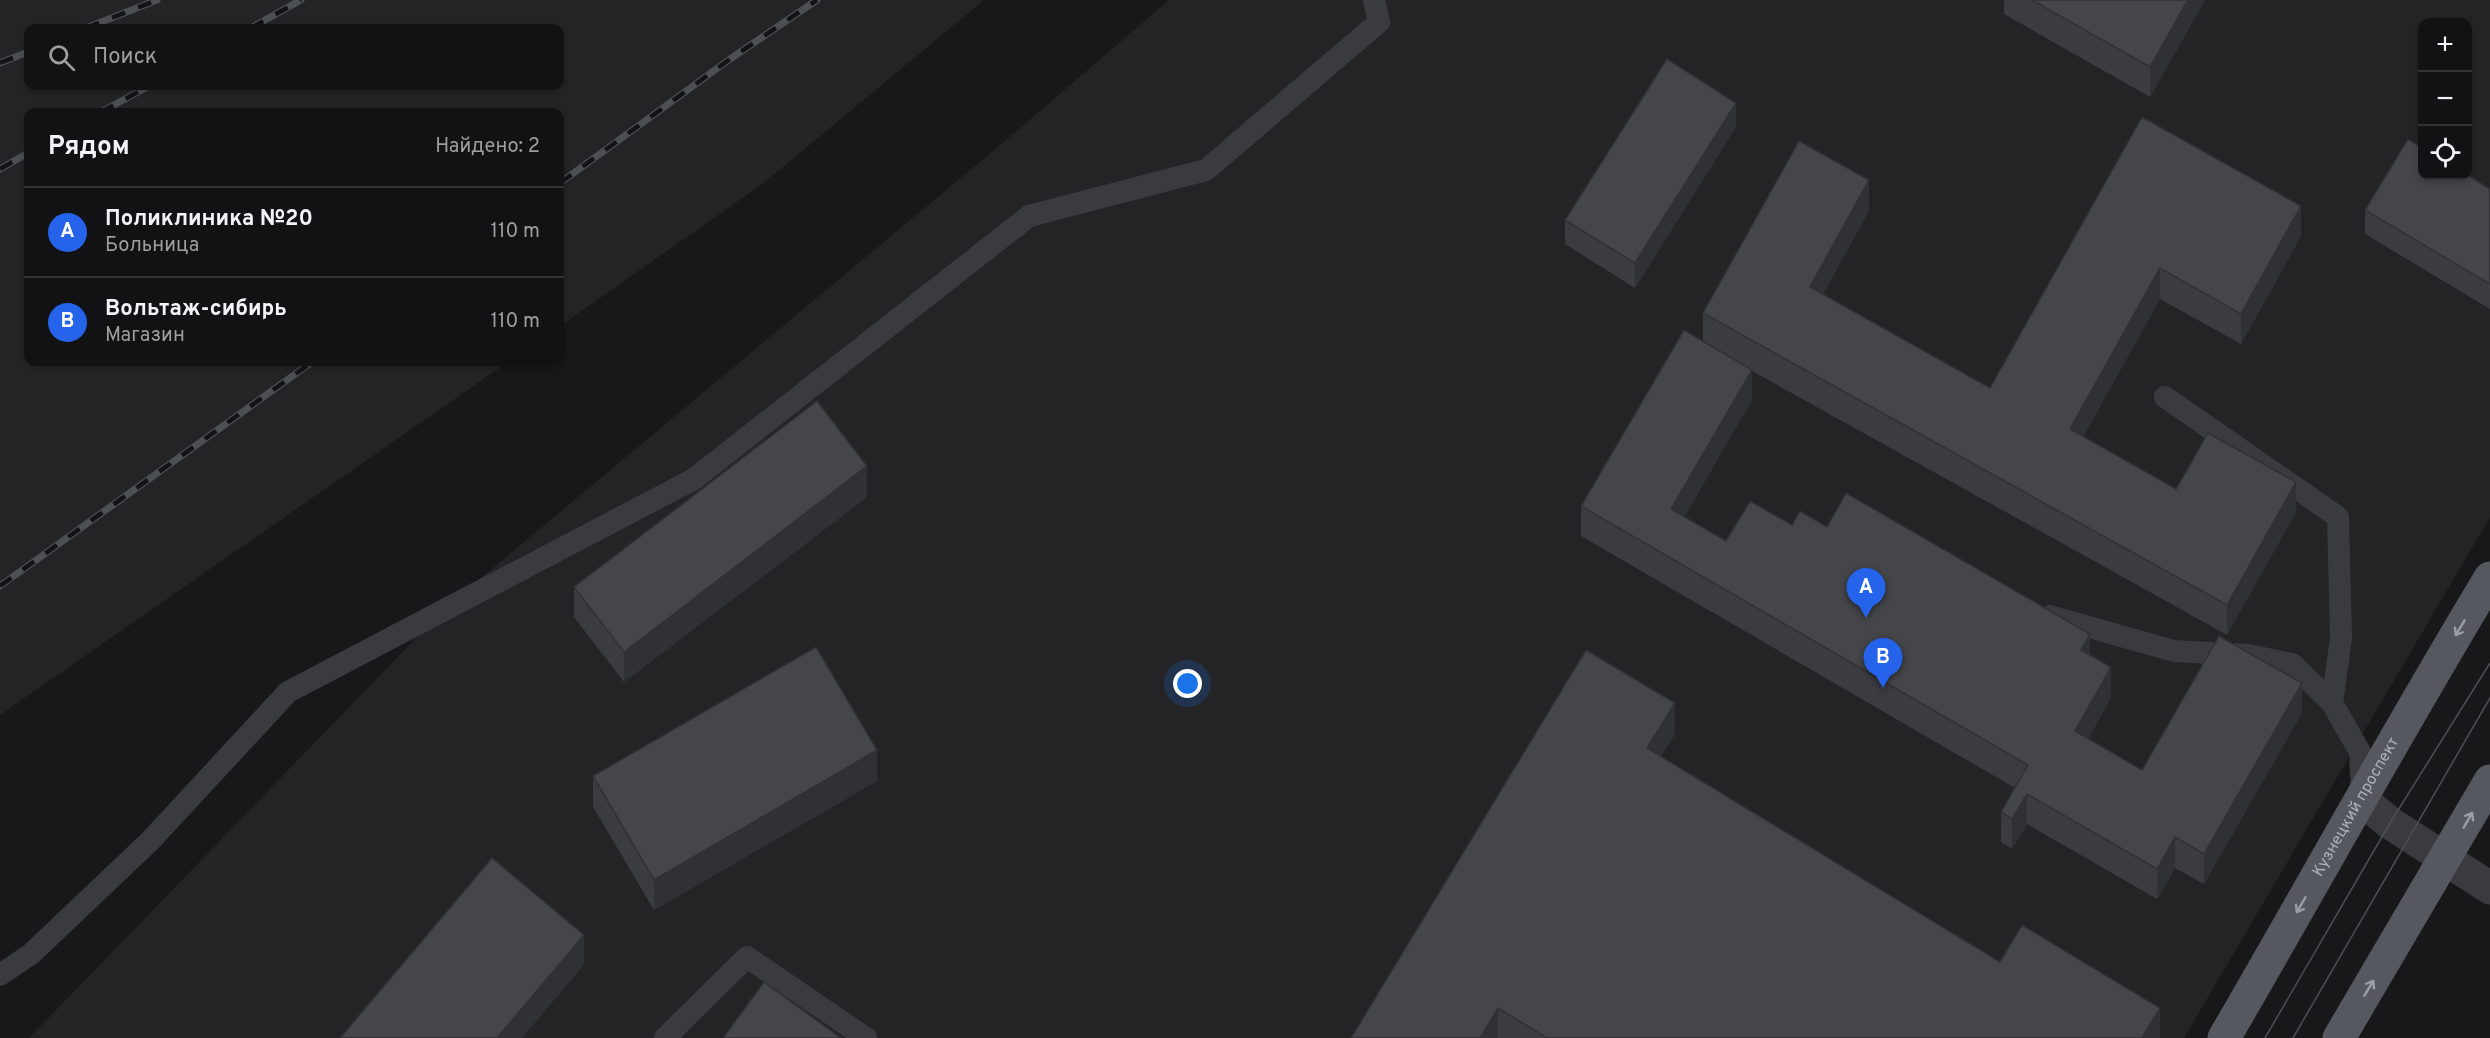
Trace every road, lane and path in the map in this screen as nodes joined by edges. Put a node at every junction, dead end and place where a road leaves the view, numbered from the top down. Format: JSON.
{"nodes":[{"id":1,"x":1374,"y":0,"type":"edge"},
{"id":2,"x":2165,"y":397,"type":"dead end"},
{"id":3,"x":2490,"y":578,"type":"edge"},
{"id":4,"x":2050,"y":616,"type":"edge"},
{"id":5,"x":2332,"y":704,"type":"junction"},
{"id":6,"x":2490,"y":781,"type":"edge"},
{"id":7,"x":2362,"y":800,"type":"junction"},
{"id":8,"x":2445,"y":859,"type":"junction"},
{"id":9,"x":2490,"y":888,"type":"edge"},
{"id":10,"x":0,"y":975,"type":"edge"},
{"id":11,"x":665,"y":1038,"type":"edge"},
{"id":12,"x":866,"y":1038,"type":"edge"},
{"id":13,"x":2224,"y":1038,"type":"edge"},
{"id":14,"x":2339,"y":1038,"type":"edge"}],
"edges":[{"from":1,"to":10,"type":"lane"},
{"from":2,"to":5,"type":"lane"},
{"from":3,"to":7,"type":"main road","name":"Кузнецкий проспект","one_way":true},
{"from":4,"to":5,"type":"lane"},
{"from":5,"to":7,"type":"lane"},
{"from":8,"to":6,"type":"main road","one_way":true},
{"from":7,"to":8,"type":"street"},
{"from":7,"to":13,"type":"main road","name":"Кузнецкий проспект","one_way":true},
{"from":8,"to":9,"type":"street"},
{"from":14,"to":8,"type":"main road","one_way":true},
{"from":11,"to":12,"type":"lane"}]}
